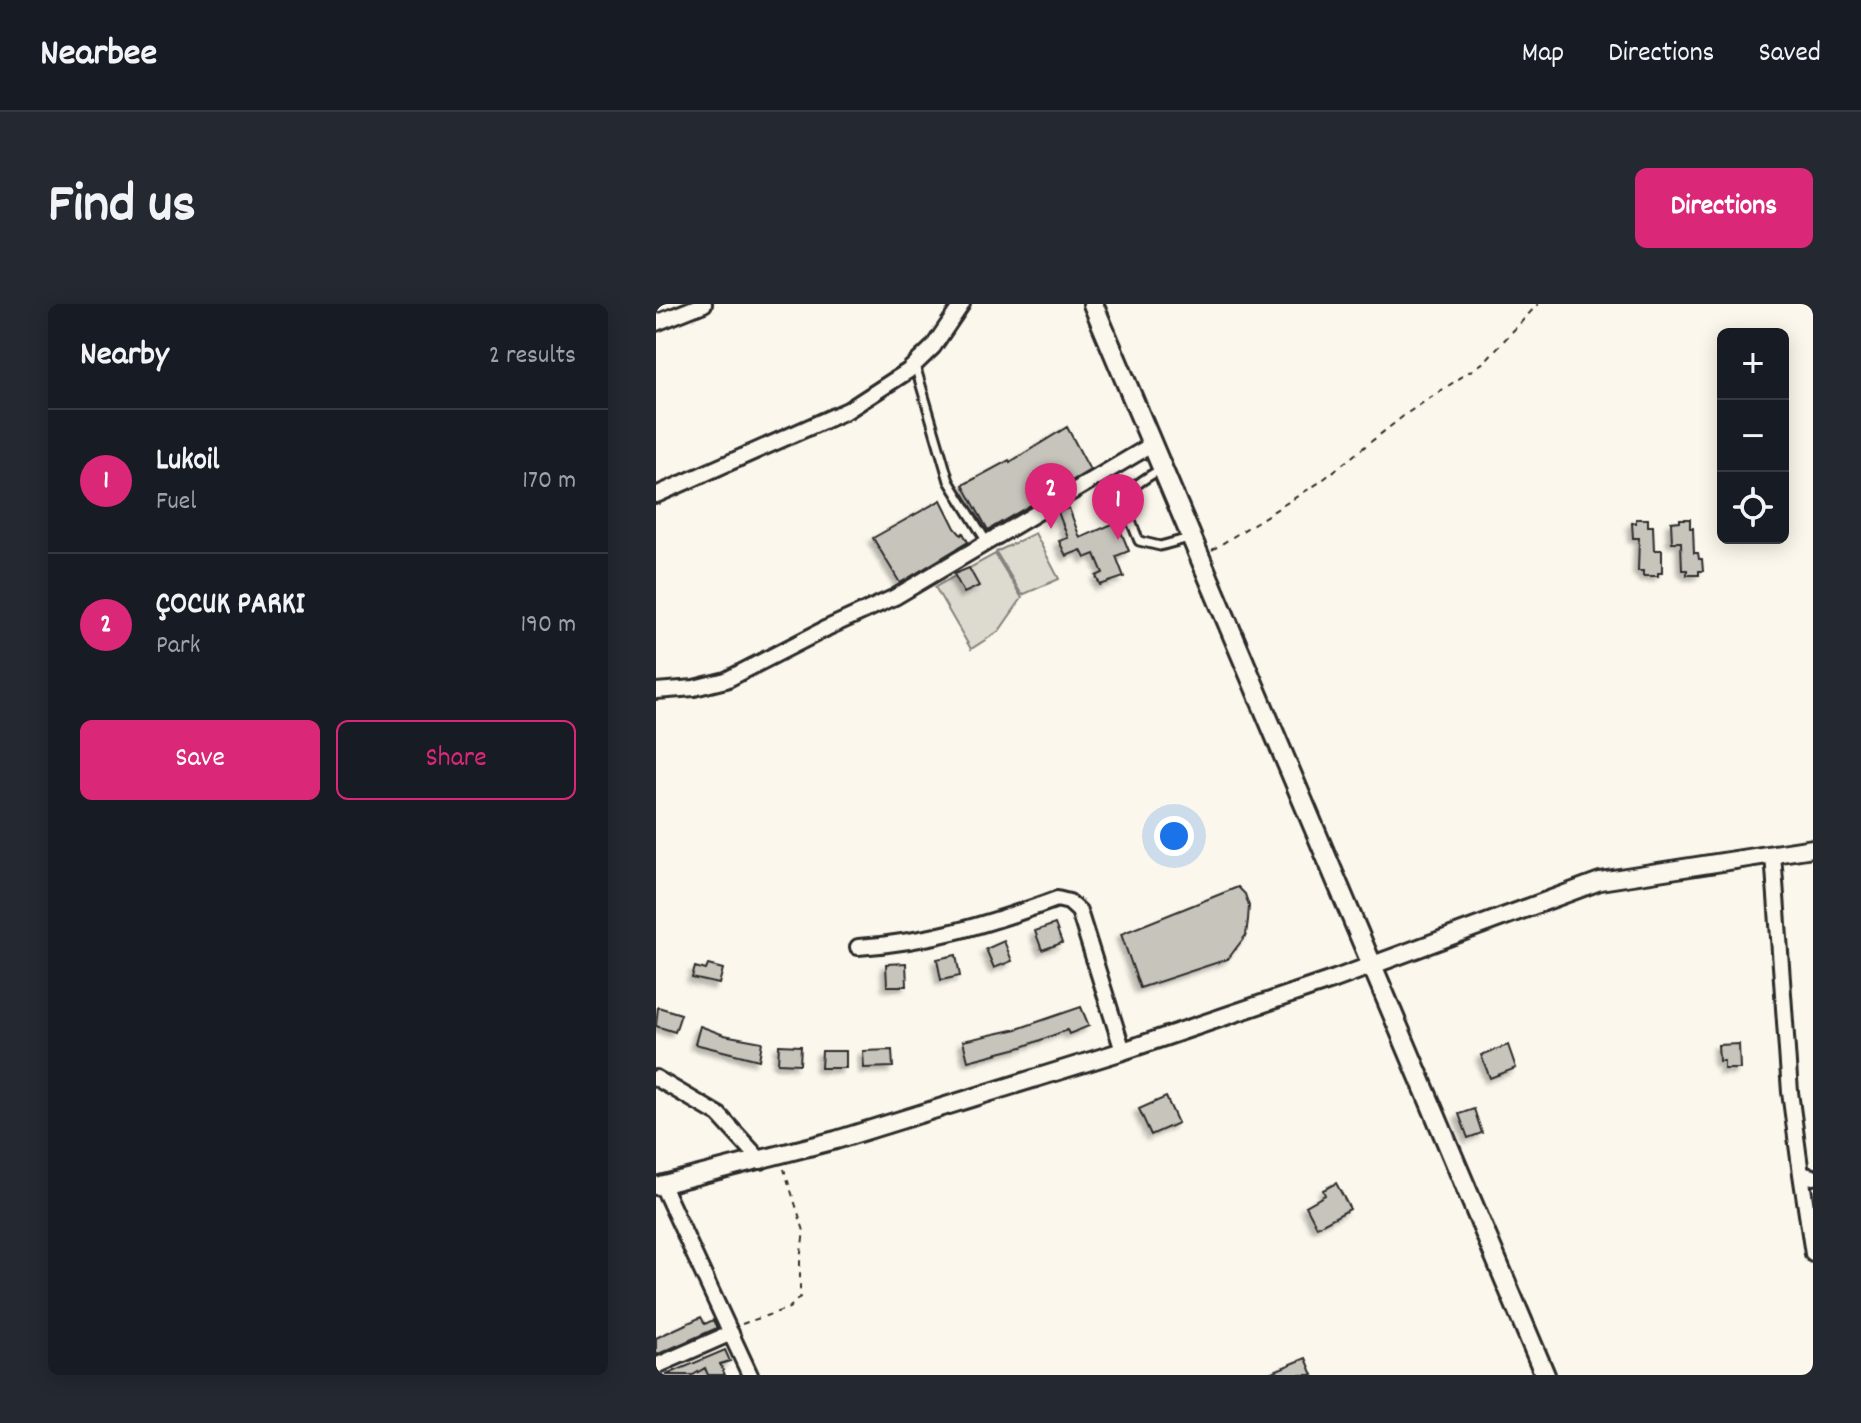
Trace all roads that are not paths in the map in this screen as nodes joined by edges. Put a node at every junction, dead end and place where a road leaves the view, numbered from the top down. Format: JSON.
{"nodes":[{"id":1,"x":704,"y":304,"type":"edge"},
{"id":2,"x":962,"y":304,"type":"edge"},
{"id":3,"x":1093,"y":304,"type":"edge"},
{"id":4,"x":656,"y":323,"type":"edge"},
{"id":5,"x":915,"y":365,"type":"junction"},
{"id":6,"x":1153,"y":444,"type":"junction"},
{"id":7,"x":1163,"y":468,"type":"junction"},
{"id":8,"x":656,"y":495,"type":"edge"},
{"id":9,"x":1193,"y":537,"type":"junction"},
{"id":10,"x":987,"y":542,"type":"junction"},
{"id":11,"x":656,"y":691,"type":"edge"},
{"id":12,"x":1813,"y":848,"type":"edge"},
{"id":13,"x":1773,"y":854,"type":"junction"},
{"id":14,"x":858,"y":947,"type":"dead end"},
{"id":15,"x":1373,"y":965,"type":"junction"},
{"id":16,"x":1123,"y":1051,"type":"junction"},
{"id":17,"x":656,"y":1078,"type":"edge"},
{"id":18,"x":761,"y":1161,"type":"junction"},
{"id":19,"x":1807,"y":1176,"type":"edge"},
{"id":20,"x":659,"y":1186,"type":"edge"},
{"id":21,"x":1813,"y":1254,"type":"edge"},
{"id":22,"x":730,"y":1330,"type":"junction"},
{"id":23,"x":656,"y":1366,"type":"edge"},
{"id":24,"x":750,"y":1375,"type":"edge"},
{"id":25,"x":1545,"y":1375,"type":"edge"}],
"edges":[{"from":1,"to":4,"type":"street"},
{"from":2,"to":5,"type":"street"},
{"from":3,"to":6,"type":"main road"},
{"from":5,"to":8,"type":"street"},
{"from":5,"to":10,"type":"lane"},
{"from":6,"to":7,"type":"main road"},
{"from":6,"to":10,"type":"street"},
{"from":7,"to":9,"type":"main road"},
{"from":7,"to":9,"type":"lane"},
{"from":9,"to":15,"type":"main road"},
{"from":10,"to":11,"type":"street"},
{"from":12,"to":13,"type":"street"},
{"from":13,"to":15,"type":"street"},
{"from":13,"to":19,"type":"street"},
{"from":14,"to":16,"type":"street"},
{"from":15,"to":16,"type":"street"},
{"from":15,"to":25,"type":"main road"},
{"from":16,"to":18,"type":"street"},
{"from":17,"to":18,"type":"street"},
{"from":18,"to":20,"type":"street"},
{"from":19,"to":21,"type":"street"},
{"from":20,"to":22,"type":"street"},
{"from":22,"to":23,"type":"street"},
{"from":22,"to":24,"type":"street"}]}
